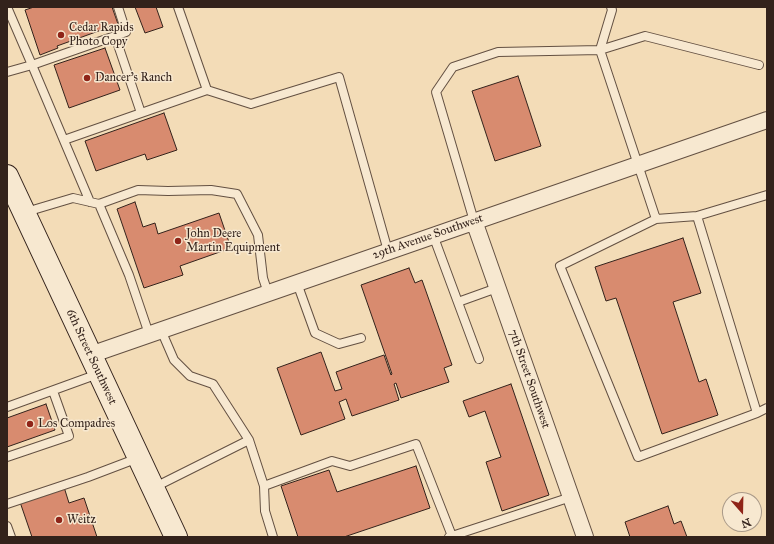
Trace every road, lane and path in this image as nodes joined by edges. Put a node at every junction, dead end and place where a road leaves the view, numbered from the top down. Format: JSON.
{"nodes":[{"id":1,"x":7,"y":7,"type":"edge"},
{"id":2,"x":118,"y":7,"type":"edge"},
{"id":3,"x":178,"y":7,"type":"edge"},
{"id":4,"x":611,"y":7,"type":"edge"},
{"id":5,"x":116,"y":36,"type":"junction"},
{"id":6,"x":600,"y":50,"type":"junction"},
{"id":7,"x":32,"y":65,"type":"junction"},
{"id":8,"x":758,"y":65,"type":"dead end"},
{"id":9,"x":7,"y":72,"type":"edge"},
{"id":10,"x":207,"y":90,"type":"junction"},
{"id":11,"x":142,"y":113,"type":"junction"},
{"id":12,"x":767,"y":120,"type":"edge"},
{"id":13,"x":64,"y":140,"type":"junction"},
{"id":14,"x":637,"y":165,"type":"junction"},
{"id":15,"x":7,"y":176,"type":"edge"},
{"id":16,"x":767,"y":195,"type":"edge"},
{"id":17,"x":94,"y":203,"type":"junction"},
{"id":18,"x":24,"y":213,"type":"junction"},
{"id":19,"x":697,"y":216,"type":"junction"},
{"id":20,"x":656,"y":219,"type":"junction"},
{"id":21,"x":474,"y":221,"type":"junction"},
{"id":22,"x":433,"y":235,"type":"junction"},
{"id":23,"x":388,"y":251,"type":"junction"},
{"id":24,"x":297,"y":283,"type":"junction"},
{"id":25,"x":497,"y":288,"type":"junction"},
{"id":26,"x":268,"y":293,"type":"junction"},
{"id":27,"x":458,"y":302,"type":"junction"},
{"id":28,"x":155,"y":332,"type":"junction"},
{"id":29,"x":361,"y":338,"type":"dead end"},
{"id":30,"x":479,"y":360,"type":"dead end"},
{"id":31,"x":94,"y":364,"type":"junction"},
{"id":32,"x":53,"y":391,"type":"junction"},
{"id":33,"x":7,"y":407,"type":"edge"},
{"id":34,"x":767,"y":408,"type":"edge"},
{"id":35,"x":757,"y":412,"type":"junction"},
{"id":36,"x":249,"y":440,"type":"junction"},
{"id":37,"x":7,"y":457,"type":"edge"},
{"id":38,"x":139,"y":458,"type":"junction"},
{"id":39,"x":264,"y":486,"type":"junction"},
{"id":40,"x":153,"y":488,"type":"junction"},
{"id":41,"x":571,"y":497,"type":"junction"},
{"id":42,"x":7,"y":504,"type":"edge"},
{"id":43,"x":7,"y":526,"type":"edge"},
{"id":44,"x":11,"y":537,"type":"edge"},
{"id":45,"x":175,"y":537,"type":"edge"},
{"id":46,"x":273,"y":537,"type":"edge"},
{"id":47,"x":450,"y":537,"type":"edge"},
{"id":48,"x":585,"y":537,"type":"edge"}],
"edges":[{"from":1,"to":7,"type":"lane"},
{"from":2,"to":5,"type":"lane"},
{"from":3,"to":10,"type":"lane"},
{"from":4,"to":6,"type":"lane"},
{"from":5,"to":7,"type":"lane"},
{"from":5,"to":11,"type":"lane"},
{"from":6,"to":8,"type":"lane"},
{"from":6,"to":14,"type":"lane"},
{"from":6,"to":21,"type":"lane"},
{"from":7,"to":9,"type":"lane"},
{"from":7,"to":13,"type":"lane"},
{"from":10,"to":11,"type":"lane"},
{"from":10,"to":23,"type":"lane"},
{"from":11,"to":13,"type":"lane"},
{"from":12,"to":14,"type":"street","name":"29th Avenue Southwest"},
{"from":13,"to":17,"type":"lane"},
{"from":14,"to":20,"type":"lane"},
{"from":14,"to":21,"type":"street","name":"29th Avenue Southwest"},
{"from":15,"to":18,"type":"main road","name":"6th Street Southwest"},
{"from":16,"to":19,"type":"lane"},
{"from":17,"to":18,"type":"lane"},
{"from":17,"to":26,"type":"lane"},
{"from":17,"to":28,"type":"lane"},
{"from":18,"to":31,"type":"main road","name":"6th Street Southwest"},
{"from":19,"to":20,"type":"lane"},
{"from":19,"to":35,"type":"lane"},
{"from":20,"to":35,"type":"lane"},
{"from":21,"to":22,"type":"street","name":"29th Avenue Southwest"},
{"from":21,"to":25,"type":"street","name":"7th Street Southwest"},
{"from":22,"to":23,"type":"street","name":"29th Avenue Southwest"},
{"from":22,"to":27,"type":"lane"},
{"from":23,"to":24,"type":"street","name":"29th Avenue Southwest"},
{"from":24,"to":26,"type":"street","name":"29th Avenue Southwest"},
{"from":24,"to":29,"type":"lane"},
{"from":25,"to":27,"type":"lane"},
{"from":25,"to":41,"type":"street","name":"7th Street Southwest"},
{"from":26,"to":28,"type":"street","name":"29th Avenue Southwest"},
{"from":27,"to":30,"type":"lane"},
{"from":28,"to":31,"type":"street","name":"29th Avenue Southwest"},
{"from":28,"to":36,"type":"lane"},
{"from":31,"to":32,"type":"lane"},
{"from":31,"to":38,"type":"main road","name":"6th Street Southwest"},
{"from":32,"to":33,"type":"lane"},
{"from":32,"to":37,"type":"lane"},
{"from":34,"to":35,"type":"lane"},
{"from":36,"to":39,"type":"lane"},
{"from":36,"to":40,"type":"lane"},
{"from":38,"to":40,"type":"main road","name":"6th Street Southwest"},
{"from":38,"to":42,"type":"lane"},
{"from":39,"to":46,"type":"lane"},
{"from":39,"to":47,"type":"lane"},
{"from":40,"to":45,"type":"main road","name":"6th Street Southwest"},
{"from":41,"to":47,"type":"lane"},
{"from":41,"to":48,"type":"street","name":"7th Street Southwest"},
{"from":43,"to":44,"type":"lane"}]}
